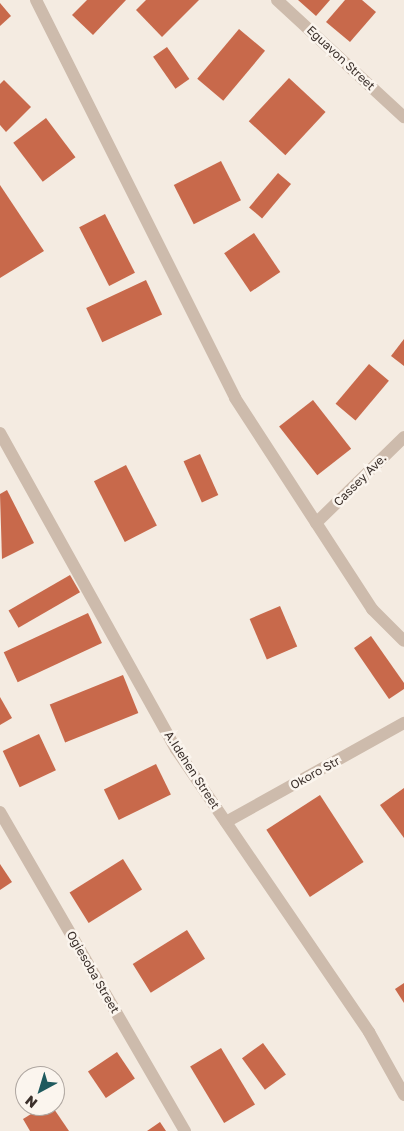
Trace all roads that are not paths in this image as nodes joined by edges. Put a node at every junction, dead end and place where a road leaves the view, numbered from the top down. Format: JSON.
{"nodes":[{"id":1,"x":36,"y":0,"type":"edge"},
{"id":2,"x":277,"y":0,"type":"edge"},
{"id":3,"x":404,"y":117,"type":"edge"},
{"id":4,"x":0,"y":432,"type":"edge"},
{"id":5,"x":404,"y":436,"type":"edge"},
{"id":6,"x":316,"y":523,"type":"junction"},
{"id":7,"x":404,"y":641,"type":"edge"},
{"id":8,"x":404,"y":723,"type":"edge"},
{"id":9,"x":0,"y":812,"type":"edge"},
{"id":10,"x":226,"y":822,"type":"junction"},
{"id":11,"x":404,"y":1095,"type":"edge"},
{"id":12,"x":185,"y":1131,"type":"edge"}],
"edges":[{"from":1,"to":6,"type":"street"},
{"from":2,"to":3,"type":"street","name":"Eguavon Street"},
{"from":4,"to":10,"type":"street","name":"A.Idehen Street"},
{"from":5,"to":6,"type":"street","name":"Cassey Ave."},
{"from":6,"to":7,"type":"street"},
{"from":8,"to":10,"type":"street","name":"Okoro Str"},
{"from":9,"to":12,"type":"street","name":"Ogiesoba Street"},
{"from":10,"to":11,"type":"street","name":"A.Idehen Street"}]}
